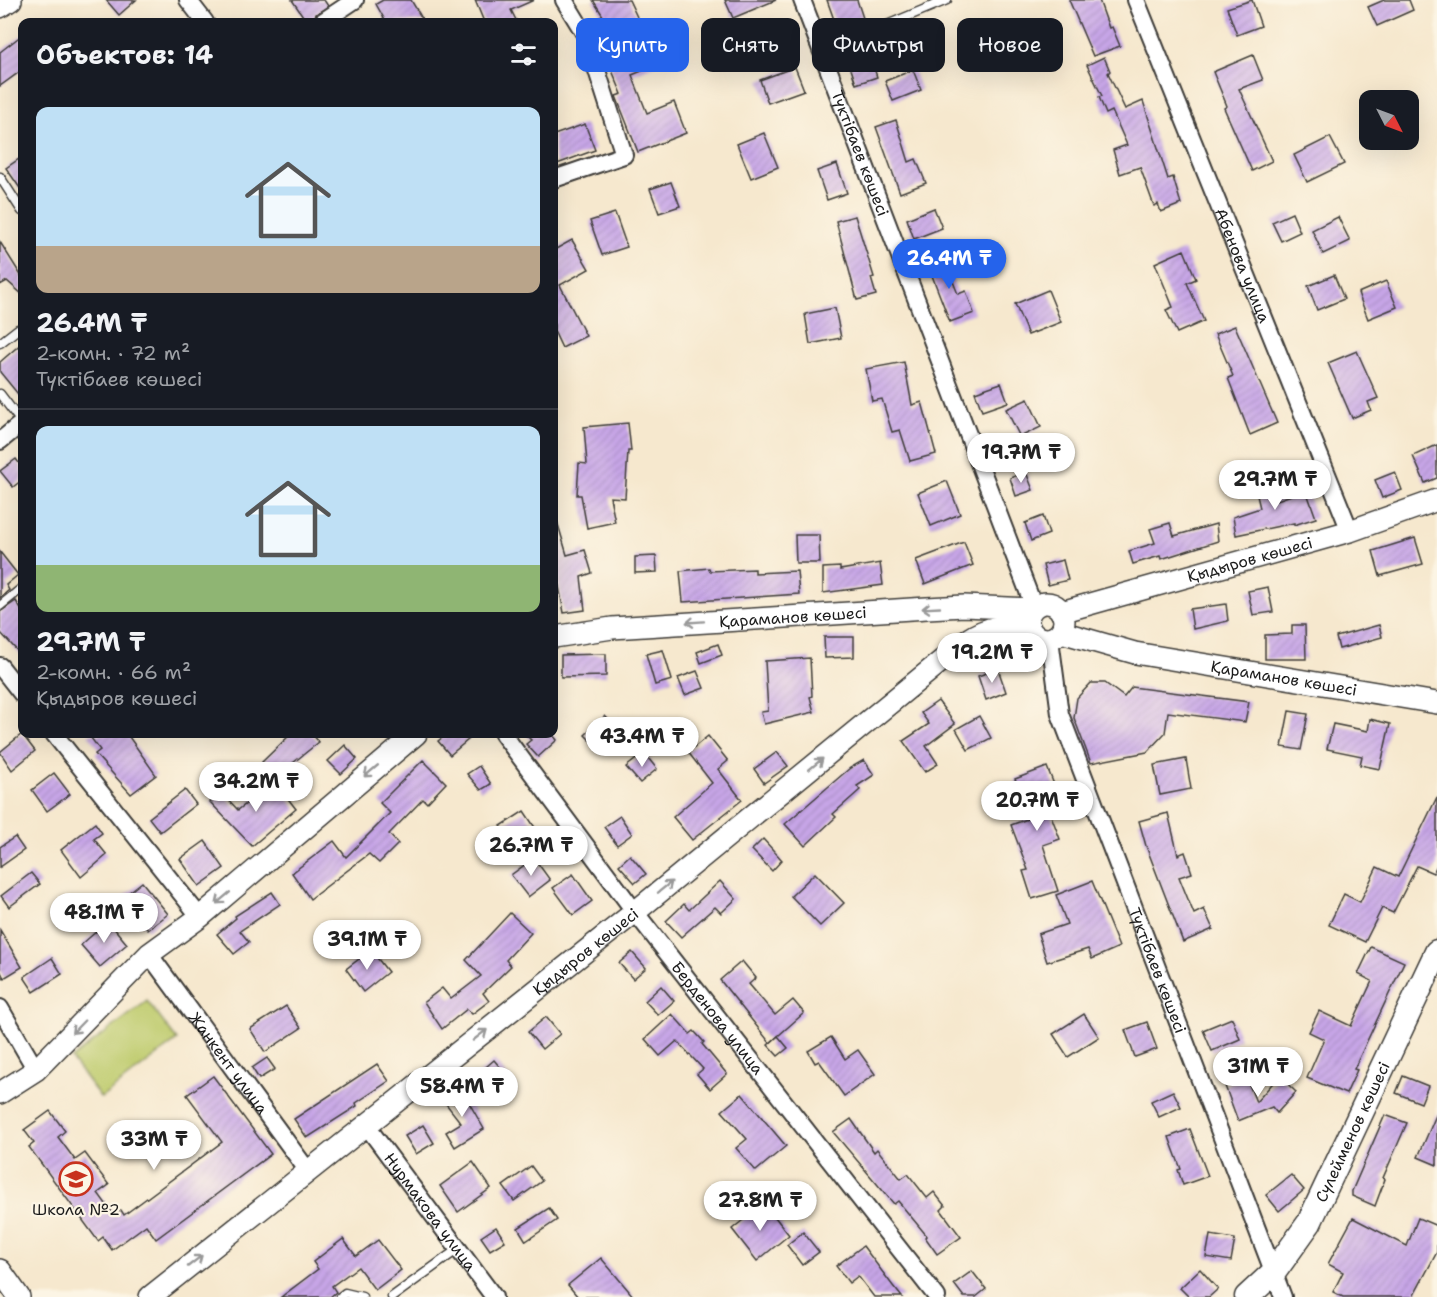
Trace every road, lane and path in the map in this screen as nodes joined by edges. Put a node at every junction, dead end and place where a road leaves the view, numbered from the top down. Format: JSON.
{"nodes":[{"id":1,"x":11,"y":0,"type":"edge"},
{"id":2,"x":188,"y":0,"type":"edge"},
{"id":3,"x":355,"y":0,"type":"edge"},
{"id":4,"x":564,"y":0,"type":"edge"},
{"id":5,"x":802,"y":0,"type":"edge"},
{"id":6,"x":947,"y":0,"type":"edge"},
{"id":7,"x":1136,"y":0,"type":"edge"},
{"id":8,"x":0,"y":7,"type":"edge"},
{"id":9,"x":202,"y":18,"type":"edge"},
{"id":10,"x":328,"y":18,"type":"edge"},
{"id":11,"x":904,"y":18,"type":"edge"},
{"id":12,"x":812,"y":26,"type":"edge"},
{"id":13,"x":829,"y":72,"type":"edge"},
{"id":14,"x":0,"y":177,"type":"edge"},
{"id":15,"x":558,"y":178,"type":"edge"},
{"id":16,"x":18,"y":205,"type":"edge"},
{"id":17,"x":18,"y":329,"type":"dead end"},
{"id":18,"x":0,"y":343,"type":"edge"},
{"id":19,"x":0,"y":394,"type":"edge"},
{"id":20,"x":18,"y":418,"type":"edge"},
{"id":21,"x":18,"y":426,"type":"edge"},
{"id":22,"x":0,"y":441,"type":"edge"},
{"id":23,"x":1437,"y":500,"type":"edge"},
{"id":24,"x":1350,"y":531,"type":"junction"},
{"id":25,"x":18,"y":591,"type":"edge"},
{"id":26,"x":0,"y":606,"type":"edge"},
{"id":27,"x":964,"y":606,"type":"junction"},
{"id":28,"x":1032,"y":615,"type":"junction"},
{"id":29,"x":1057,"y":628,"type":"junction"},
{"id":30,"x":558,"y":636,"type":"edge"},
{"id":31,"x":967,"y":640,"type":"junction"},
{"id":32,"x":0,"y":666,"type":"edge"},
{"id":33,"x":18,"y":689,"type":"edge"},
{"id":34,"x":1437,"y":703,"type":"edge"},
{"id":35,"x":57,"y":738,"type":"edge"},
{"id":36,"x":411,"y":738,"type":"edge"},
{"id":37,"x":506,"y":738,"type":"edge"},
{"id":38,"x":635,"y":912,"type":"junction"},
{"id":39,"x":200,"y":917,"type":"junction"},
{"id":40,"x":1437,"y":952,"type":"edge"},
{"id":41,"x":149,"y":954,"type":"junction"},
{"id":42,"x":0,"y":1008,"type":"edge"},
{"id":43,"x":36,"y":1070,"type":"junction"},
{"id":44,"x":0,"y":1093,"type":"edge"},
{"id":45,"x":366,"y":1125,"type":"junction"},
{"id":46,"x":308,"y":1171,"type":"junction"},
{"id":47,"x":458,"y":1249,"type":"junction"},
{"id":48,"x":0,"y":1270,"type":"edge"},
{"id":49,"x":1274,"y":1272,"type":"junction"},
{"id":50,"x":20,"y":1297,"type":"edge"},
{"id":51,"x":150,"y":1297,"type":"edge"},
{"id":52,"x":340,"y":1297,"type":"edge"},
{"id":53,"x":362,"y":1297,"type":"edge"},
{"id":54,"x":392,"y":1297,"type":"edge"},
{"id":55,"x":494,"y":1297,"type":"edge"},
{"id":56,"x":937,"y":1297,"type":"edge"},
{"id":57,"x":1247,"y":1297,"type":"edge"},
{"id":58,"x":1283,"y":1297,"type":"edge"}],
"edges":[{"from":1,"to":8,"type":"street"},
{"from":2,"to":9,"type":"street"},
{"from":3,"to":10,"type":"street"},
{"from":4,"to":15,"type":"street"},
{"from":5,"to":12,"type":"street","name":"Түктібаев көшесі"},
{"from":6,"to":11,"type":"lane"},
{"from":7,"to":24,"type":"street","name":"Абенова улица"},
{"from":13,"to":28,"type":"street","name":"Түктібаев көшесі"},
{"from":14,"to":16,"type":"lane"},
{"from":17,"to":18,"type":"lane"},
{"from":19,"to":20,"type":"lane"},
{"from":21,"to":22,"type":"street"},
{"from":23,"to":24,"type":"street","name":"Қыдыров көшесі"},
{"from":24,"to":29,"type":"street","name":"Қыдыров көшесі"},
{"from":25,"to":26,"type":"lane"},
{"from":27,"to":28,"type":"street","name":"Қараманов көшесі"},
{"from":27,"to":30,"type":"street","name":"Қараманов көшесі","one_way":true},
{"from":27,"to":31,"type":"street"},
{"from":28,"to":29,"type":"street"},
{"from":28,"to":29,"type":"street"},
{"from":28,"to":31,"type":"street","name":"Қыдыров көшесі"},
{"from":29,"to":34,"type":"street","name":"Қараманов көшесі"},
{"from":29,"to":49,"type":"street","name":"Түктібаев көшесі"},
{"from":38,"to":31,"type":"street","name":"Қыдыров көшесі","one_way":true},
{"from":32,"to":33,"type":"street"},
{"from":35,"to":39,"type":"street"},
{"from":36,"to":39,"type":"street","one_way":true},
{"from":37,"to":38,"type":"street","name":"Берденова улица"},
{"from":45,"to":38,"type":"street","name":"Қыдыров көшесі","one_way":true},
{"from":38,"to":56,"type":"street","name":"Берденова улица"},
{"from":39,"to":41,"type":"street"},
{"from":40,"to":49,"type":"main road","name":"Сүлейменов көшесі"},
{"from":41,"to":43,"type":"street","one_way":true},
{"from":41,"to":46,"type":"street","name":"Жанкент улица"},
{"from":42,"to":43,"type":"street"},
{"from":43,"to":44,"type":"street"},
{"from":45,"to":46,"type":"street","name":"Қыдыров көшесі"},
{"from":45,"to":47,"type":"street","name":"Нурмакова улица"},
{"from":51,"to":46,"type":"street","name":"Қыдыров көшесі","one_way":true},
{"from":47,"to":54,"type":"lane"},
{"from":47,"to":55,"type":"street","name":"Нурмакова улица"},
{"from":48,"to":50,"type":"street"},
{"from":49,"to":57,"type":"main road","name":"Сүлейменов көшесі"},
{"from":49,"to":58,"type":"street","name":"Түктібаев көшесі"},
{"from":52,"to":53,"type":"lane"}]}
